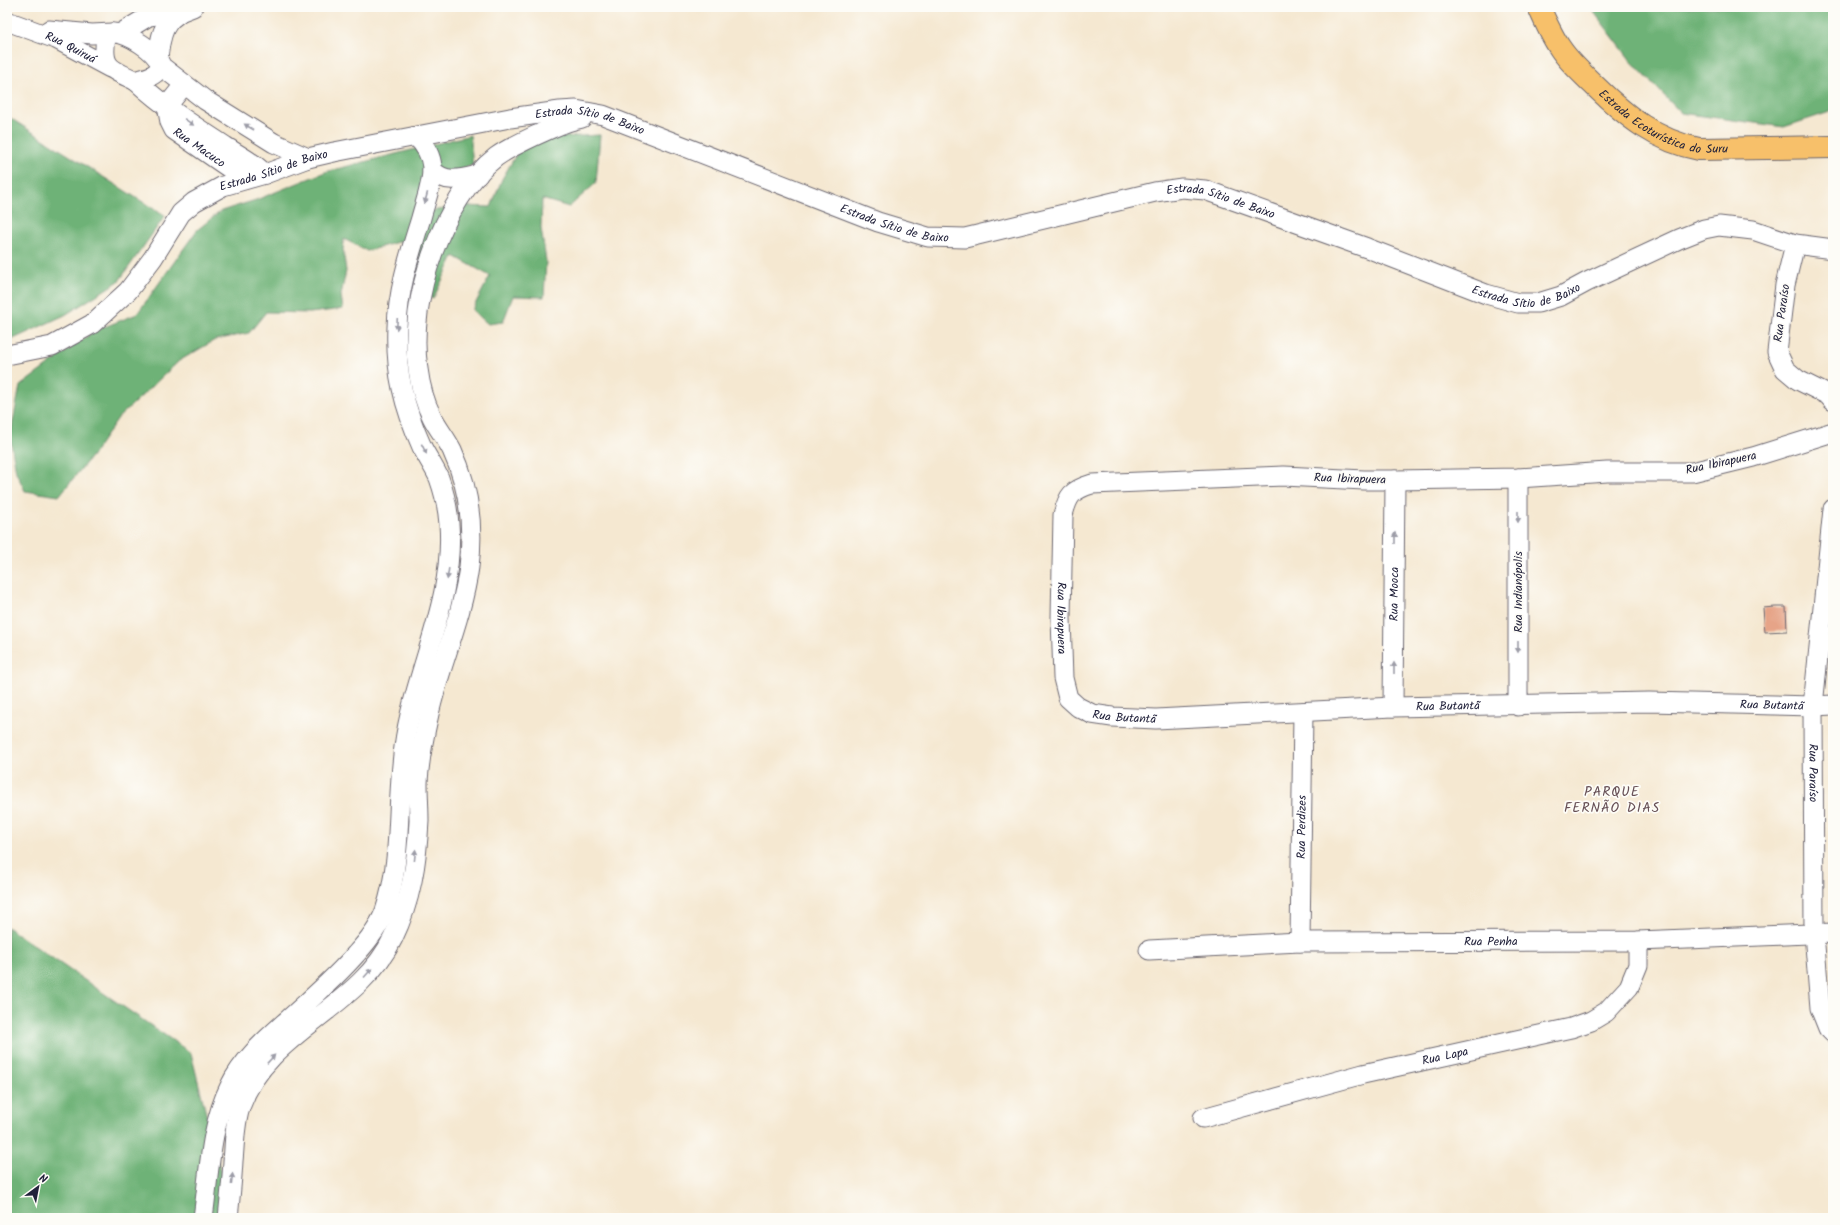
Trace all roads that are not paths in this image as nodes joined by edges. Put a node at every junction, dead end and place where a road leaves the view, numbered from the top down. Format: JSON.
{"nodes":[{"id":1,"x":1539,"y":7,"type":"edge"},
{"id":2,"x":186,"y":9,"type":"edge"},
{"id":3,"x":7,"y":21,"type":"edge"},
{"id":4,"x":30,"y":30,"type":"junction"},
{"id":5,"x":116,"y":33,"type":"junction"},
{"id":6,"x":160,"y":62,"type":"junction"},
{"id":7,"x":110,"y":68,"type":"junction"},
{"id":8,"x":136,"y":81,"type":"junction"},
{"id":9,"x":184,"y":85,"type":"junction"},
{"id":10,"x":167,"y":106,"type":"junction"},
{"id":11,"x":603,"y":115,"type":"junction"},
{"id":12,"x":493,"y":122,"type":"junction"},
{"id":13,"x":425,"y":135,"type":"junction"},
{"id":14,"x":274,"y":143,"type":"junction"},
{"id":15,"x":1833,"y":147,"type":"edge"},
{"id":16,"x":498,"y":156,"type":"junction"},
{"id":17,"x":308,"y":158,"type":"junction"},
{"id":18,"x":431,"y":162,"type":"junction"},
{"id":19,"x":255,"y":173,"type":"junction"},
{"id":20,"x":478,"y":175,"type":"junction"},
{"id":21,"x":1795,"y":244,"type":"junction"},
{"id":22,"x":1833,"y":249,"type":"edge"},
{"id":23,"x":7,"y":354,"type":"edge"},
{"id":24,"x":1833,"y":401,"type":"edge"},
{"id":25,"x":1833,"y":432,"type":"edge"},
{"id":26,"x":1518,"y":478,"type":"junction"},
{"id":27,"x":1395,"y":480,"type":"junction"},
{"id":28,"x":1833,"y":509,"type":"edge"},
{"id":29,"x":1068,"y":698,"type":"joint"},
{"id":30,"x":1833,"y":705,"type":"edge"},
{"id":31,"x":1518,"y":706,"type":"junction"},
{"id":32,"x":1813,"y":706,"type":"junction"},
{"id":33,"x":1394,"y":707,"type":"junction"},
{"id":34,"x":1303,"y":712,"type":"junction"},
{"id":35,"x":1814,"y":933,"type":"junction"},
{"id":36,"x":1833,"y":933,"type":"edge"},
{"id":37,"x":1638,"y":941,"type":"junction"},
{"id":38,"x":1300,"y":942,"type":"junction"},
{"id":39,"x":1149,"y":950,"type":"dead end"},
{"id":40,"x":1833,"y":1033,"type":"edge"},
{"id":41,"x":1203,"y":1118,"type":"dead end"},
{"id":42,"x":203,"y":1218,"type":"edge"},
{"id":43,"x":228,"y":1218,"type":"edge"}],
"edges":[{"from":1,"to":15,"type":"main road","name":"Estrada Ecoturística do Suru"},
{"from":2,"to":5,"type":"street","name":"Rua Quiruá"},
{"from":2,"to":6,"type":"street","name":"Rua Quiruá"},
{"from":3,"to":4,"type":"street","name":"Rua Quiruá"},
{"from":4,"to":5,"type":"street","name":"Rua Quiruá"},
{"from":4,"to":7,"type":"street","name":"Rua Quiruá"},
{"from":5,"to":6,"type":"street"},
{"from":5,"to":7,"type":"street"},
{"from":6,"to":8,"type":"street"},
{"from":6,"to":9,"type":"street"},
{"from":7,"to":8,"type":"street"},
{"from":8,"to":10,"type":"street"},
{"from":9,"to":10,"type":"street"},
{"from":14,"to":9,"type":"street","one_way":true},
{"from":10,"to":19,"type":"street","name":"Rua Macuco"},
{"from":11,"to":12,"type":"street","name":"Estrada Sítio de Baixo"},
{"from":11,"to":16,"type":"street"},
{"from":11,"to":21,"type":"street","name":"Estrada Sítio de Baixo"},
{"from":12,"to":13,"type":"street","name":"Estrada Sítio de Baixo"},
{"from":12,"to":16,"type":"street"},
{"from":13,"to":17,"type":"street","name":"Estrada Sítio de Baixo"},
{"from":13,"to":18,"type":"street"},
{"from":14,"to":17,"type":"street"},
{"from":14,"to":19,"type":"street"},
{"from":16,"to":20,"type":"street"},
{"from":17,"to":19,"type":"street","name":"Estrada Sítio de Baixo"},
{"from":18,"to":20,"type":"street"},
{"from":18,"to":42,"type":"street","one_way":true},
{"from":19,"to":23,"type":"street","name":"Estrada Sítio de Baixo"},
{"from":43,"to":20,"type":"street","one_way":true},
{"from":21,"to":22,"type":"street","name":"Estrada Sítio de Baixo"},
{"from":21,"to":24,"type":"street","name":"Rua Paraíso"},
{"from":25,"to":26,"type":"street","name":"Rua Ibirapuera"},
{"from":26,"to":27,"type":"street","name":"Rua Ibirapuera"},
{"from":26,"to":31,"type":"street","name":"Rua Indianópolis","one_way":true},
{"from":27,"to":29,"type":"street","name":"Rua Ibirapuera"},
{"from":33,"to":27,"type":"street","name":"Rua Mooca","one_way":true},
{"from":28,"to":32,"type":"street","name":"Rua Paraíso"},
{"from":29,"to":34,"type":"street","name":"Rua Butantã"},
{"from":30,"to":32,"type":"street","name":"Rua Butantã"},
{"from":31,"to":32,"type":"street","name":"Rua Butantã"},
{"from":31,"to":33,"type":"street","name":"Rua Butantã"},
{"from":32,"to":35,"type":"street","name":"Rua Paraíso"},
{"from":33,"to":34,"type":"street","name":"Rua Butantã"},
{"from":34,"to":38,"type":"street","name":"Rua Perdizes"},
{"from":35,"to":36,"type":"street","name":"Rua Penha"},
{"from":35,"to":37,"type":"street","name":"Rua Penha"},
{"from":35,"to":40,"type":"street","name":"Rua Paraíso"},
{"from":37,"to":38,"type":"street","name":"Rua Penha"},
{"from":37,"to":41,"type":"street","name":"Rua Lapa"},
{"from":38,"to":39,"type":"street","name":"Rua Penha"}]}
